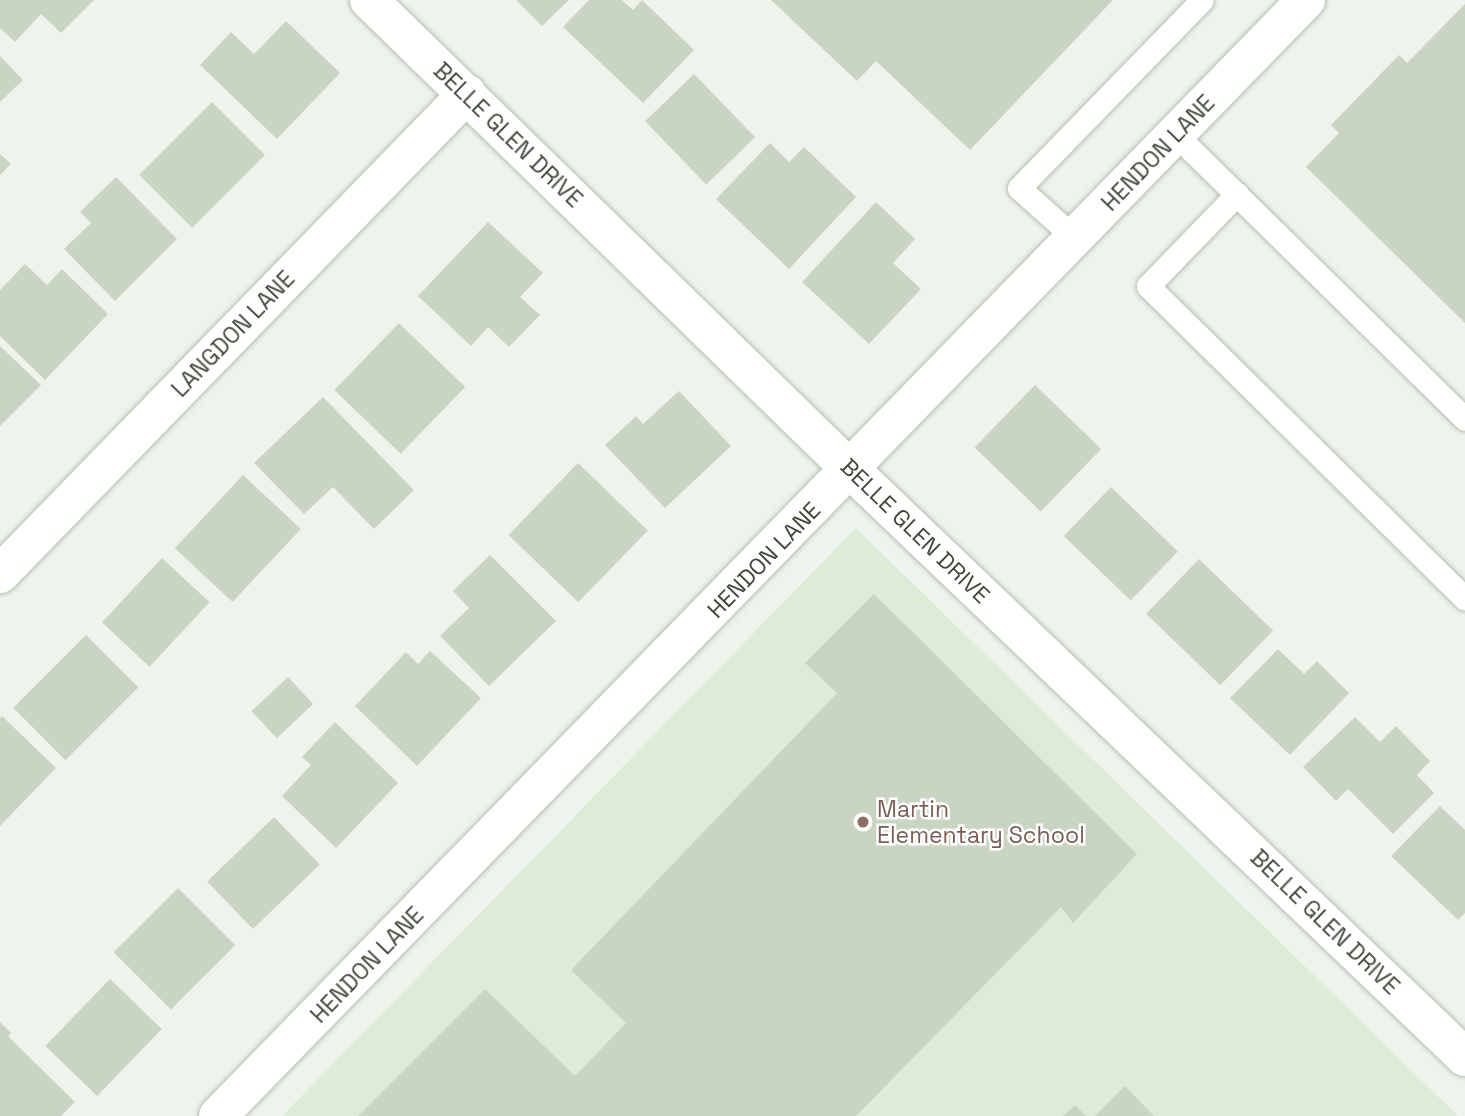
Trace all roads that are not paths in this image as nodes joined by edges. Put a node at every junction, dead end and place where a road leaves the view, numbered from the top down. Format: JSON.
{"nodes":[{"id":1,"x":369,"y":0,"type":"edge"},
{"id":2,"x":1202,"y":0,"type":"edge"},
{"id":3,"x":1306,"y":0,"type":"edge"},
{"id":4,"x":467,"y":94,"type":"junction"},
{"id":5,"x":1176,"y":135,"type":"junction"},
{"id":6,"x":1237,"y":194,"type":"junction"},
{"id":7,"x":1076,"y":239,"type":"junction"},
{"id":8,"x":1465,"y":419,"type":"edge"},
{"id":9,"x":852,"y":471,"type":"junction"},
{"id":10,"x":0,"y":574,"type":"edge"},
{"id":11,"x":1465,"y":599,"type":"edge"},
{"id":12,"x":1465,"y":1057,"type":"edge"},
{"id":13,"x":218,"y":1116,"type":"edge"}],
"edges":[{"from":1,"to":4,"type":"street","name":"BELLE GLEN DRIVE"},
{"from":2,"to":7,"type":"lane"},
{"from":3,"to":5,"type":"street","name":"HENDON LANE"},
{"from":4,"to":9,"type":"street","name":"BELLE GLEN DRIVE"},
{"from":4,"to":10,"type":"street","name":"LANGDON LANE"},
{"from":5,"to":6,"type":"lane"},
{"from":5,"to":7,"type":"street","name":"HENDON LANE"},
{"from":6,"to":8,"type":"lane"},
{"from":6,"to":11,"type":"lane"},
{"from":7,"to":9,"type":"street","name":"HENDON LANE"},
{"from":9,"to":12,"type":"street","name":"BELLE GLEN DRIVE"},
{"from":9,"to":13,"type":"street","name":"HENDON LANE"}]}
